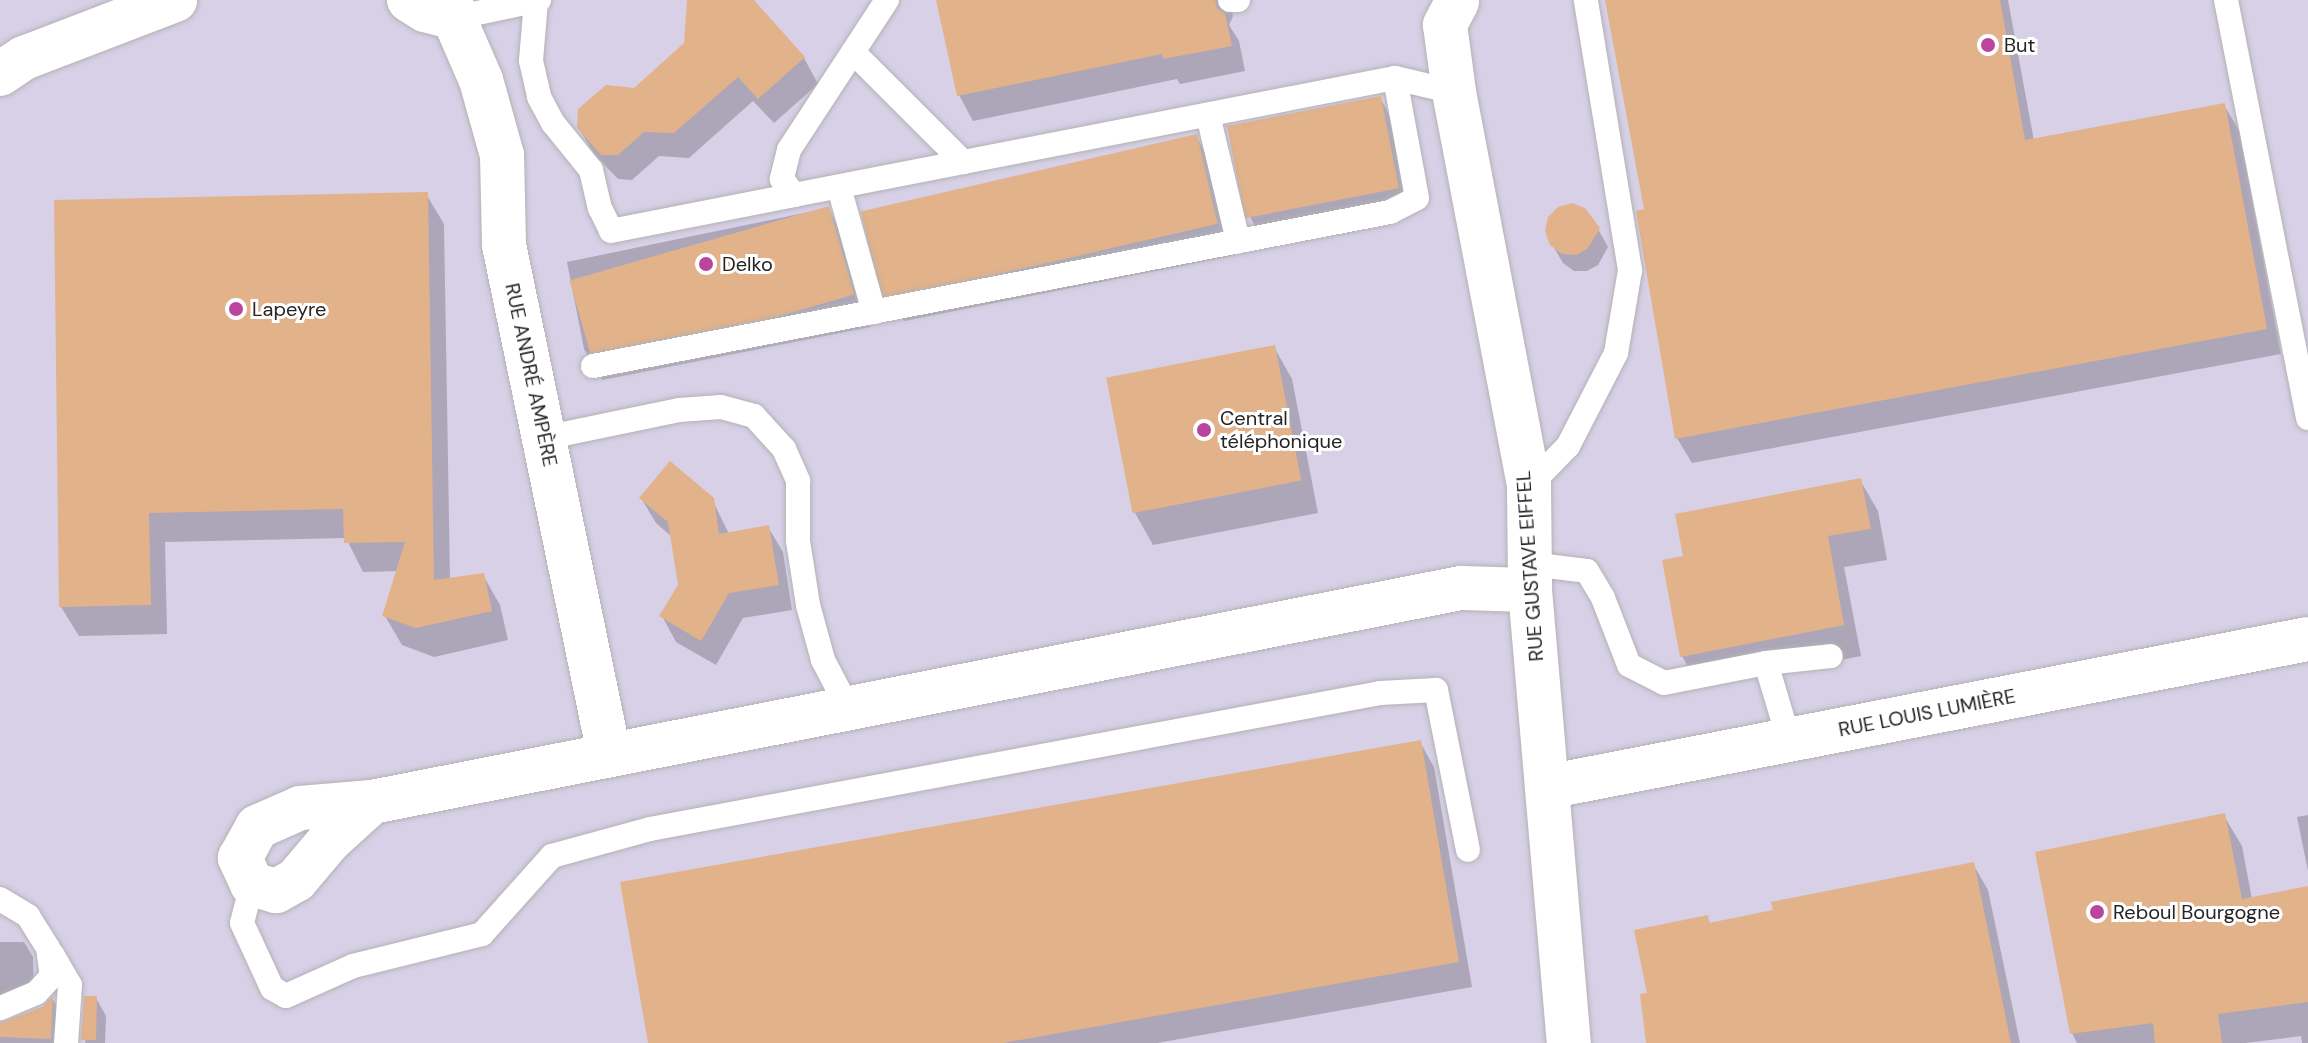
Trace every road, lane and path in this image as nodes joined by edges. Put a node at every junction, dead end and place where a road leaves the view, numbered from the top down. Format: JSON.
{"nodes":[{"id":1,"x":175,"y":0,"type":"edge"},
{"id":2,"x":409,"y":0,"type":"edge"},
{"id":3,"x":887,"y":0,"type":"edge"},
{"id":4,"x":1230,"y":0,"type":"edge"},
{"id":5,"x":1238,"y":0,"type":"edge"},
{"id":6,"x":1586,"y":0,"type":"edge"},
{"id":7,"x":2226,"y":0,"type":"edge"},
{"id":8,"x":538,"y":1,"type":"edge"},
{"id":9,"x":1455,"y":1,"type":"edge"},
{"id":10,"x":452,"y":9,"type":"edge"},
{"id":11,"x":853,"y":52,"type":"junction"},
{"id":12,"x":8,"y":61,"type":"edge"},
{"id":13,"x":1395,"y":78,"type":"junction"},
{"id":14,"x":1454,"y":92,"type":"junction"},
{"id":15,"x":1208,"y":115,"type":"junction"},
{"id":16,"x":963,"y":162,"type":"junction"},
{"id":17,"x":839,"y":187,"type":"junction"},
{"id":18,"x":794,"y":195,"type":"junction"},
{"id":19,"x":1238,"y":241,"type":"junction"},
{"id":20,"x":874,"y":312,"type":"junction"},
{"id":21,"x":593,"y":366,"type":"dead end"},
{"id":22,"x":2308,"y":418,"type":"edge"},
{"id":23,"x":544,"y":438,"type":"junction"},
{"id":24,"x":1529,"y":486,"type":"junction"},
{"id":25,"x":1530,"y":577,"type":"junction"},
{"id":26,"x":2308,"y":639,"type":"edge"},
{"id":27,"x":1831,"y":656,"type":"dead end"},
{"id":28,"x":1766,"y":663,"type":"junction"},
{"id":29,"x":848,"y":708,"type":"junction"},
{"id":30,"x":1789,"y":740,"type":"junction"},
{"id":31,"x":609,"y":754,"type":"junction"},
{"id":32,"x":1547,"y":787,"type":"junction"},
{"id":33,"x":372,"y":802,"type":"junction"},
{"id":34,"x":1468,"y":850,"type":"dead end"},
{"id":35,"x":252,"y":884,"type":"junction"},
{"id":36,"x":0,"y":899,"type":"edge"},
{"id":37,"x":48,"y":948,"type":"junction"},
{"id":38,"x":0,"y":1008,"type":"edge"},
{"id":39,"x":66,"y":1043,"type":"edge"},
{"id":40,"x":1569,"y":1043,"type":"edge"}],
"edges":[{"from":1,"to":12,"type":"street"},
{"from":2,"to":10,"type":"street"},
{"from":3,"to":11,"type":"lane"},
{"from":4,"to":5,"type":"lane"},
{"from":6,"to":24,"type":"lane"},
{"from":7,"to":22,"type":"lane"},
{"from":8,"to":10,"type":"lane"},
{"from":8,"to":18,"type":"lane"},
{"from":9,"to":14,"type":"street","name":"RUE GUSTAVE EIFFEL"},
{"from":10,"to":23,"type":"street","name":"RUE ANDRÉ AMPÈRE"},
{"from":11,"to":16,"type":"lane"},
{"from":11,"to":18,"type":"lane"},
{"from":13,"to":14,"type":"lane"},
{"from":13,"to":15,"type":"lane"},
{"from":13,"to":19,"type":"lane"},
{"from":14,"to":24,"type":"street","name":"RUE GUSTAVE EIFFEL"},
{"from":15,"to":16,"type":"lane"},
{"from":15,"to":19,"type":"lane"},
{"from":16,"to":17,"type":"lane"},
{"from":17,"to":18,"type":"lane"},
{"from":17,"to":20,"type":"lane"},
{"from":19,"to":20,"type":"lane"},
{"from":20,"to":21,"type":"lane"},
{"from":23,"to":29,"type":"lane"},
{"from":23,"to":31,"type":"street","name":"RUE ANDRÉ AMPÈRE"},
{"from":24,"to":25,"type":"street","name":"RUE GUSTAVE EIFFEL"},
{"from":25,"to":28,"type":"lane"},
{"from":25,"to":29,"type":"street"},
{"from":25,"to":32,"type":"street","name":"RUE GUSTAVE EIFFEL"},
{"from":26,"to":30,"type":"street","name":"RUE LOUIS LUMIÈRE"},
{"from":27,"to":28,"type":"lane"},
{"from":28,"to":30,"type":"lane"},
{"from":29,"to":31,"type":"street"},
{"from":30,"to":32,"type":"street","name":"RUE LOUIS LUMIÈRE"},
{"from":31,"to":33,"type":"street"},
{"from":32,"to":40,"type":"street","name":"RUE GUSTAVE EIFFEL"},
{"from":33,"to":35,"type":"street"},
{"from":33,"to":35,"type":"street"},
{"from":34,"to":35,"type":"lane"},
{"from":36,"to":37,"type":"lane"},
{"from":37,"to":38,"type":"lane"},
{"from":37,"to":39,"type":"lane"}]}
